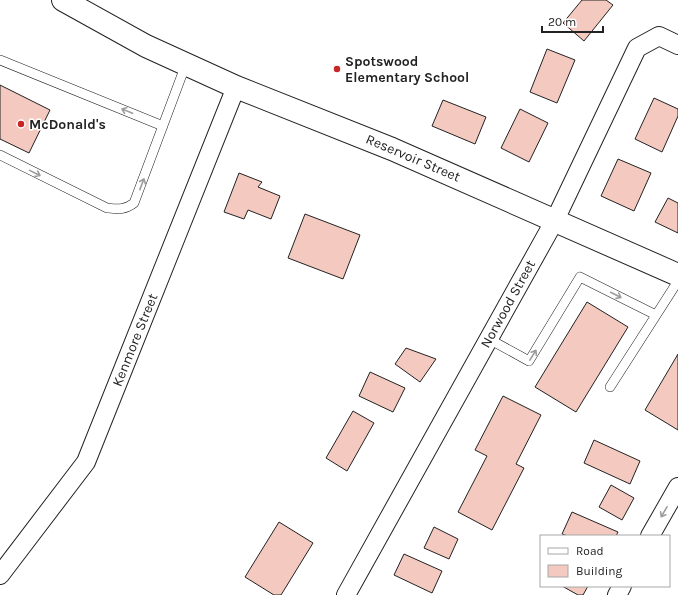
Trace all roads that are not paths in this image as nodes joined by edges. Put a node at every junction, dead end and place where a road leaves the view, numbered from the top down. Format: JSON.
{"nodes":[{"id":1,"x":62,"y":0,"type":"edge"},
{"id":2,"x":92,"y":0,"type":"edge"},
{"id":3,"x":678,"y":45,"type":"edge"},
{"id":4,"x":146,"y":46,"type":"junction"},
{"id":5,"x":0,"y":60,"type":"edge"},
{"id":6,"x":186,"y":64,"type":"junction"},
{"id":7,"x":236,"y":87,"type":"junction"},
{"id":8,"x":163,"y":126,"type":"junction"},
{"id":9,"x":0,"y":155,"type":"edge"},
{"id":10,"x":555,"y":220,"type":"junction"},
{"id":11,"x":678,"y":275,"type":"edge"},
{"id":12,"x":678,"y":281,"type":"edge"},
{"id":13,"x":656,"y":315,"type":"junction"},
{"id":14,"x":489,"y":339,"type":"junction"},
{"id":15,"x":610,"y":387,"type":"dead end"},
{"id":16,"x":678,"y":487,"type":"edge"},
{"id":17,"x":651,"y":535,"type":"edge"},
{"id":18,"x":0,"y":575,"type":"edge"},
{"id":19,"x":346,"y":595,"type":"edge"}],
"edges":[{"from":1,"to":4,"type":"main road","name":"Reservoir Street"},
{"from":2,"to":4,"type":"main road","name":"Reservoir Street"},
{"from":3,"to":10,"type":"street","name":"Norwood Street"},
{"from":4,"to":6,"type":"main road","name":"Reservoir Street"},
{"from":8,"to":5,"type":"lane","one_way":true},
{"from":6,"to":7,"type":"main road","name":"Reservoir Street"},
{"from":6,"to":8,"type":"lane"},
{"from":7,"to":10,"type":"main road","name":"Reservoir Street"},
{"from":7,"to":18,"type":"street","name":"Kenmore Street"},
{"from":9,"to":8,"type":"lane","one_way":true},
{"from":10,"to":11,"type":"main road","name":"Reservoir Street"},
{"from":10,"to":14,"type":"street","name":"Norwood Street"},
{"from":12,"to":13,"type":"lane"},
{"from":14,"to":13,"type":"lane","one_way":true},
{"from":13,"to":15,"type":"lane"},
{"from":14,"to":19,"type":"street","name":"Norwood Street"},
{"from":16,"to":17,"type":"street","one_way":true}]}
